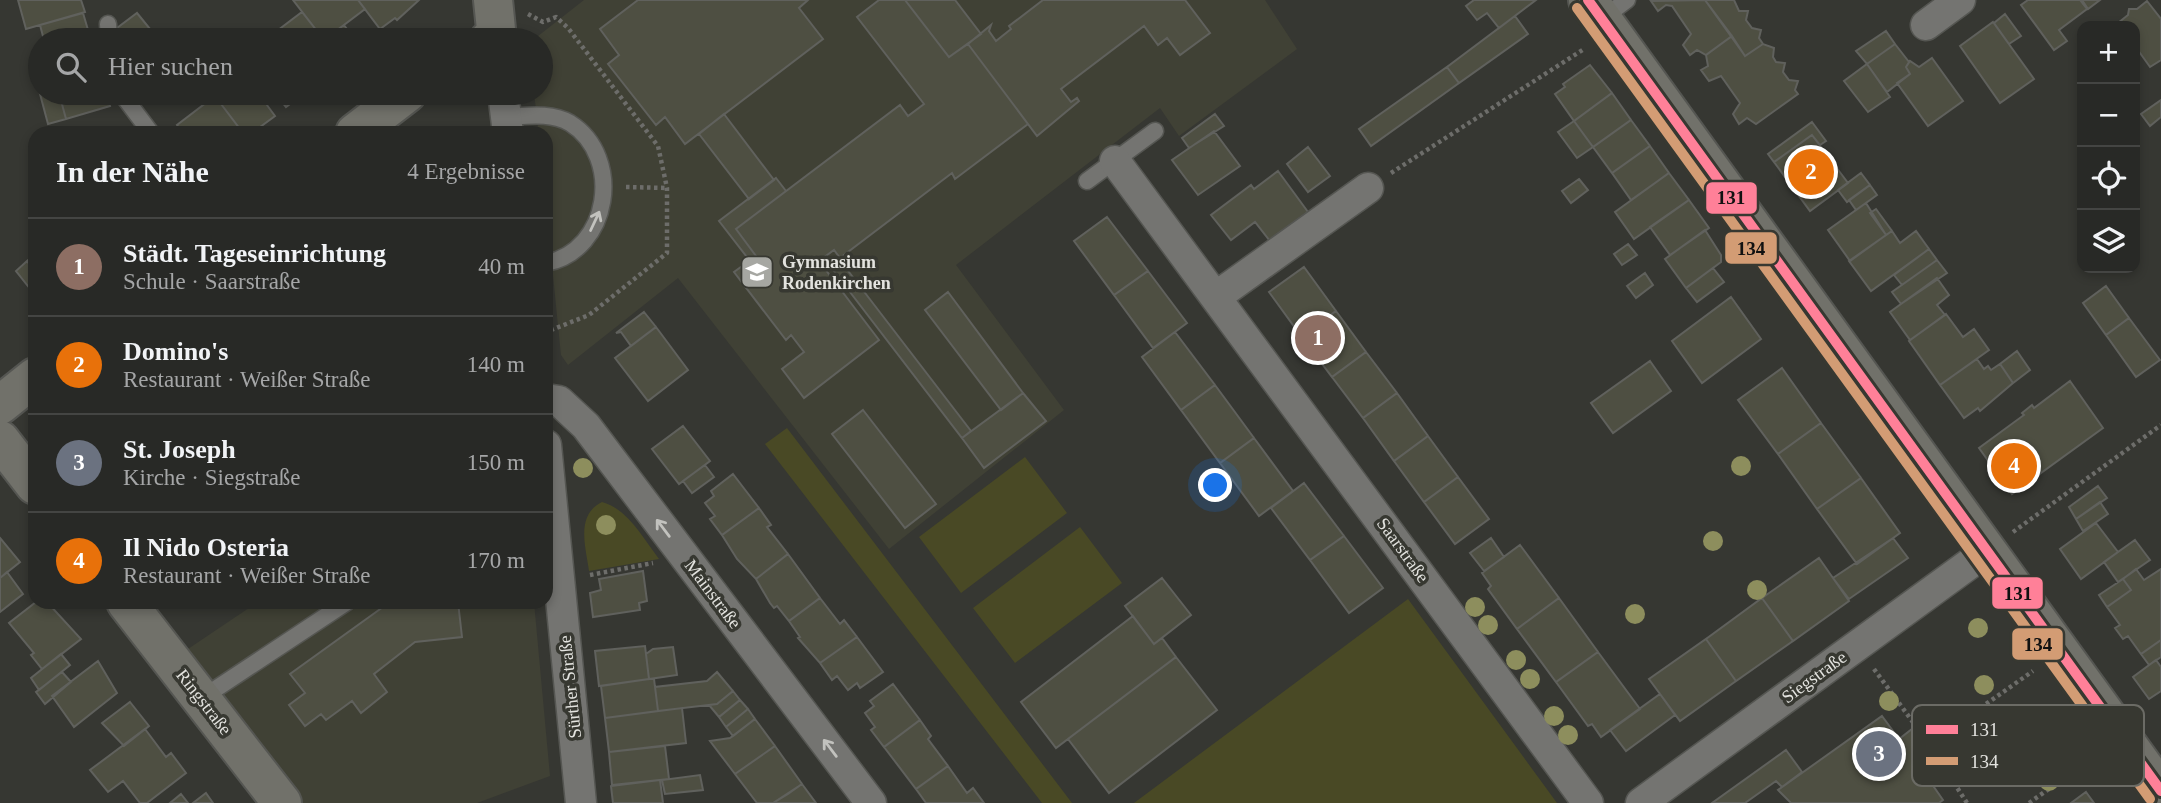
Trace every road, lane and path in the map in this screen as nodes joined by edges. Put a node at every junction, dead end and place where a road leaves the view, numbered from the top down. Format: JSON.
{"nodes":[{"id":1,"x":493,"y":0,"type":"edge"},
{"id":2,"x":1960,"y":0,"type":"edge"},
{"id":3,"x":1607,"y":12,"type":"edge"},
{"id":4,"x":1926,"y":25,"type":"dead end"},
{"id":5,"x":494,"y":28,"type":"edge"},
{"id":6,"x":130,"y":105,"type":"edge"},
{"id":7,"x":391,"y":105,"type":"edge"},
{"id":8,"x":506,"y":114,"type":"edge"},
{"id":9,"x":146,"y":126,"type":"edge"},
{"id":10,"x":364,"y":126,"type":"edge"},
{"id":11,"x":1155,"y":131,"type":"dead end"},
{"id":12,"x":1115,"y":161,"type":"junction"},
{"id":13,"x":1087,"y":181,"type":"dead end"},
{"id":14,"x":604,"y":187,"type":"junction"},
{"id":15,"x":667,"y":188,"type":"dead end"},
{"id":16,"x":1368,"y":188,"type":"joint"},
{"id":17,"x":553,"y":261,"type":"edge"},
{"id":18,"x":1217,"y":296,"type":"junction"},
{"id":19,"x":28,"y":383,"type":"edge"},
{"id":20,"x":553,"y":400,"type":"edge"},
{"id":21,"x":0,"y":405,"type":"edge"},
{"id":22,"x":2161,"y":425,"type":"edge"},
{"id":23,"x":0,"y":440,"type":"edge"},
{"id":24,"x":28,"y":476,"type":"edge"},
{"id":25,"x":2045,"y":509,"type":"dead end"},
{"id":26,"x":553,"y":518,"type":"edge"},
{"id":27,"x":1987,"y":551,"type":"junction"},
{"id":28,"x":685,"y":557,"type":"junction"},
{"id":29,"x":559,"y":580,"type":"junction"},
{"id":30,"x":132,"y":609,"type":"edge"},
{"id":31,"x":336,"y":609,"type":"edge"},
{"id":32,"x":1857,"y":646,"type":"junction"},
{"id":33,"x":2060,"y":653,"type":"junction"},
{"id":34,"x":202,"y":698,"type":"junction"},
{"id":35,"x":1985,"y":705,"type":"edge"},
{"id":36,"x":2099,"y":705,"type":"edge"},
{"id":37,"x":1912,"y":721,"type":"edge"},
{"id":38,"x":2144,"y":767,"type":"edge"},
{"id":39,"x":1956,"y":786,"type":"edge"},
{"id":40,"x":2053,"y":786,"type":"edge"},
{"id":41,"x":2161,"y":791,"type":"edge"},
{"id":42,"x":282,"y":803,"type":"edge"},
{"id":43,"x":581,"y":803,"type":"edge"},
{"id":44,"x":871,"y":803,"type":"edge"},
{"id":45,"x":1588,"y":803,"type":"edge"},
{"id":46,"x":1641,"y":803,"type":"edge"},
{"id":47,"x":1967,"y":803,"type":"edge"},
{"id":48,"x":2029,"y":803,"type":"edge"}],
"edges":[{"from":1,"to":5,"type":"street"},
{"from":2,"to":4,"type":"street"},
{"from":3,"to":16,"type":"path"},
{"from":3,"to":27,"type":"street"},
{"from":6,"to":9,"type":"lane"},
{"from":7,"to":10,"type":"street"},
{"from":8,"to":14,"type":"lane"},
{"from":11,"to":12,"type":"lane"},
{"from":12,"to":13,"type":"lane"},
{"from":12,"to":18,"type":"street","name":"Saarstraße"},
{"from":14,"to":15,"type":"path"},
{"from":17,"to":14,"type":"lane","one_way":true},
{"from":16,"to":18,"type":"street"},
{"from":18,"to":45,"type":"street","name":"Saarstraße"},
{"from":19,"to":21,"type":"street"},
{"from":28,"to":20,"type":"street","name":"Mainstraße","one_way":true},
{"from":22,"to":25,"type":"path"},
{"from":23,"to":24,"type":"street"},
{"from":26,"to":29,"type":"street","name":"Sürther Straße"},
{"from":27,"to":32,"type":"street","name":"Siegstraße"},
{"from":27,"to":33,"type":"street"},
{"from":28,"to":29,"type":"path"},
{"from":44,"to":28,"type":"street","name":"Mainstraße","one_way":true},
{"from":29,"to":43,"type":"street","name":"Sürther Straße"},
{"from":30,"to":34,"type":"street","name":"Ringstraße"},
{"from":31,"to":34,"type":"lane"},
{"from":32,"to":37,"type":"path"},
{"from":32,"to":46,"type":"street","name":"Siegstraße"},
{"from":33,"to":35,"type":"path"},
{"from":33,"to":36,"type":"street"},
{"from":34,"to":42,"type":"street","name":"Ringstraße"},
{"from":38,"to":41,"type":"street"},
{"from":39,"to":47,"type":"path"},
{"from":40,"to":48,"type":"path"}]}
